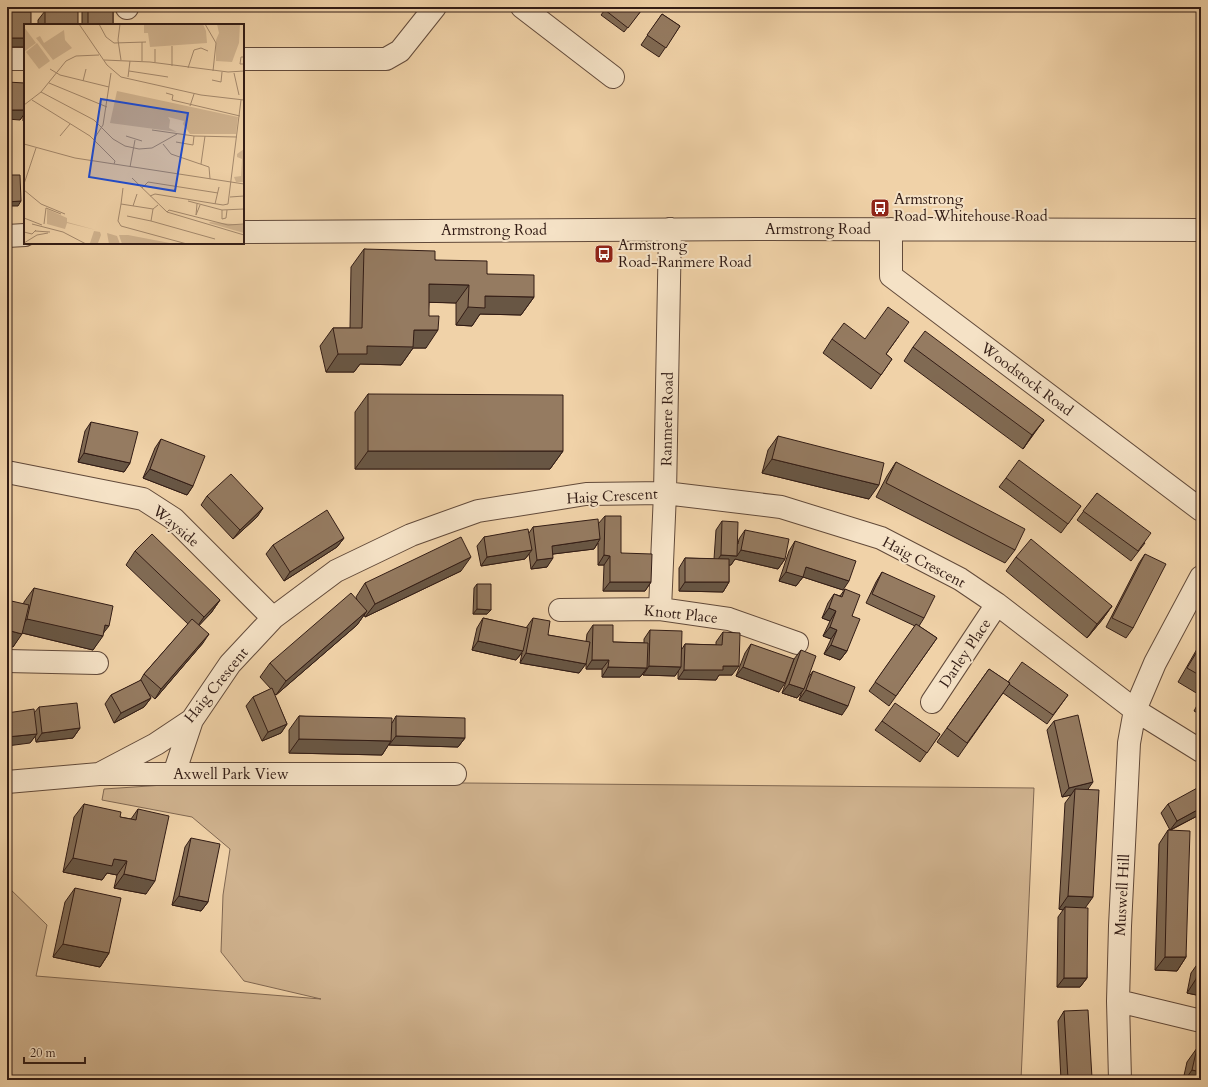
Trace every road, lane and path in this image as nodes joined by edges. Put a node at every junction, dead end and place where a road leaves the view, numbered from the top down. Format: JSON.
{"nodes":[{"id":1,"x":435,"y":7,"type":"edge"},
{"id":2,"x":522,"y":7,"type":"edge"},
{"id":3,"x":7,"y":59,"type":"edge"},
{"id":4,"x":24,"y":59,"type":"edge"},
{"id":5,"x":244,"y":59,"type":"edge"},
{"id":6,"x":614,"y":77,"type":"dead end"},
{"id":7,"x":670,"y":229,"type":"junction"},
{"id":8,"x":891,"y":229,"type":"junction"},
{"id":9,"x":1201,"y":230,"type":"edge"},
{"id":10,"x":244,"y":232,"type":"edge"},
{"id":11,"x":24,"y":235,"type":"edge"},
{"id":12,"x":7,"y":236,"type":"edge"},
{"id":13,"x":7,"y":472,"type":"edge"},
{"id":14,"x":665,"y":493,"type":"junction"},
{"id":15,"x":1201,"y":510,"type":"edge"},
{"id":16,"x":1201,"y":578,"type":"edge"},
{"id":17,"x":997,"y":604,"type":"junction"},
{"id":18,"x":660,"y":609,"type":"junction"},
{"id":19,"x":560,"y":610,"type":"dead end"},
{"id":20,"x":273,"y":618,"type":"junction"},
{"id":21,"x":797,"y":643,"type":"dead end"},
{"id":22,"x":7,"y":661,"type":"edge"},
{"id":23,"x":97,"y":663,"type":"dead end"},
{"id":24,"x":932,"y":702,"type":"dead end"},
{"id":25,"x":1135,"y":710,"type":"junction"},
{"id":26,"x":192,"y":720,"type":"junction"},
{"id":27,"x":1201,"y":751,"type":"edge"},
{"id":28,"x":99,"y":774,"type":"junction"},
{"id":29,"x":174,"y":774,"type":"junction"},
{"id":30,"x":455,"y":774,"type":"dead end"},
{"id":31,"x":7,"y":782,"type":"edge"},
{"id":32,"x":1118,"y":1001,"type":"junction"},
{"id":33,"x":1201,"y":1021,"type":"edge"},
{"id":34,"x":1120,"y":1080,"type":"edge"}],
"edges":[{"from":1,"to":5,"type":"street"},
{"from":2,"to":6,"type":"street"},
{"from":3,"to":4,"type":"street"},
{"from":7,"to":8,"type":"street","name":"Armstrong Road"},
{"from":7,"to":10,"type":"street","name":"Armstrong Road"},
{"from":7,"to":14,"type":"street","name":"Ranmere Road"},
{"from":8,"to":9,"type":"street","name":"Armstrong Road"},
{"from":8,"to":15,"type":"street","name":"Woodstock Road"},
{"from":11,"to":12,"type":"street"},
{"from":13,"to":20,"type":"street","name":"Wayside"},
{"from":14,"to":17,"type":"street","name":"Haig Crescent"},
{"from":14,"to":18,"type":"street","name":"Ranmere Road"},
{"from":14,"to":20,"type":"street","name":"Haig Crescent"},
{"from":16,"to":25,"type":"street","name":"Muswell Hill"},
{"from":17,"to":24,"type":"street","name":"Darley Place"},
{"from":17,"to":25,"type":"street","name":"Haig Crescent"},
{"from":18,"to":19,"type":"street","name":"Knott Place"},
{"from":18,"to":21,"type":"street","name":"Knott Place"},
{"from":20,"to":26,"type":"street","name":"Haig Crescent"},
{"from":22,"to":23,"type":"street"},
{"from":25,"to":27,"type":"street","name":"Haig Crescent"},
{"from":25,"to":32,"type":"street","name":"Muswell Hill"},
{"from":26,"to":28,"type":"street","name":"Haig Crescent"},
{"from":26,"to":29,"type":"street"},
{"from":28,"to":29,"type":"street","name":"Axwell Park View"},
{"from":28,"to":31,"type":"street","name":"Axwell Park View"},
{"from":29,"to":30,"type":"street","name":"Axwell Park View"},
{"from":32,"to":33,"type":"street"},
{"from":32,"to":34,"type":"street","name":"Muswell Hill"}]}
